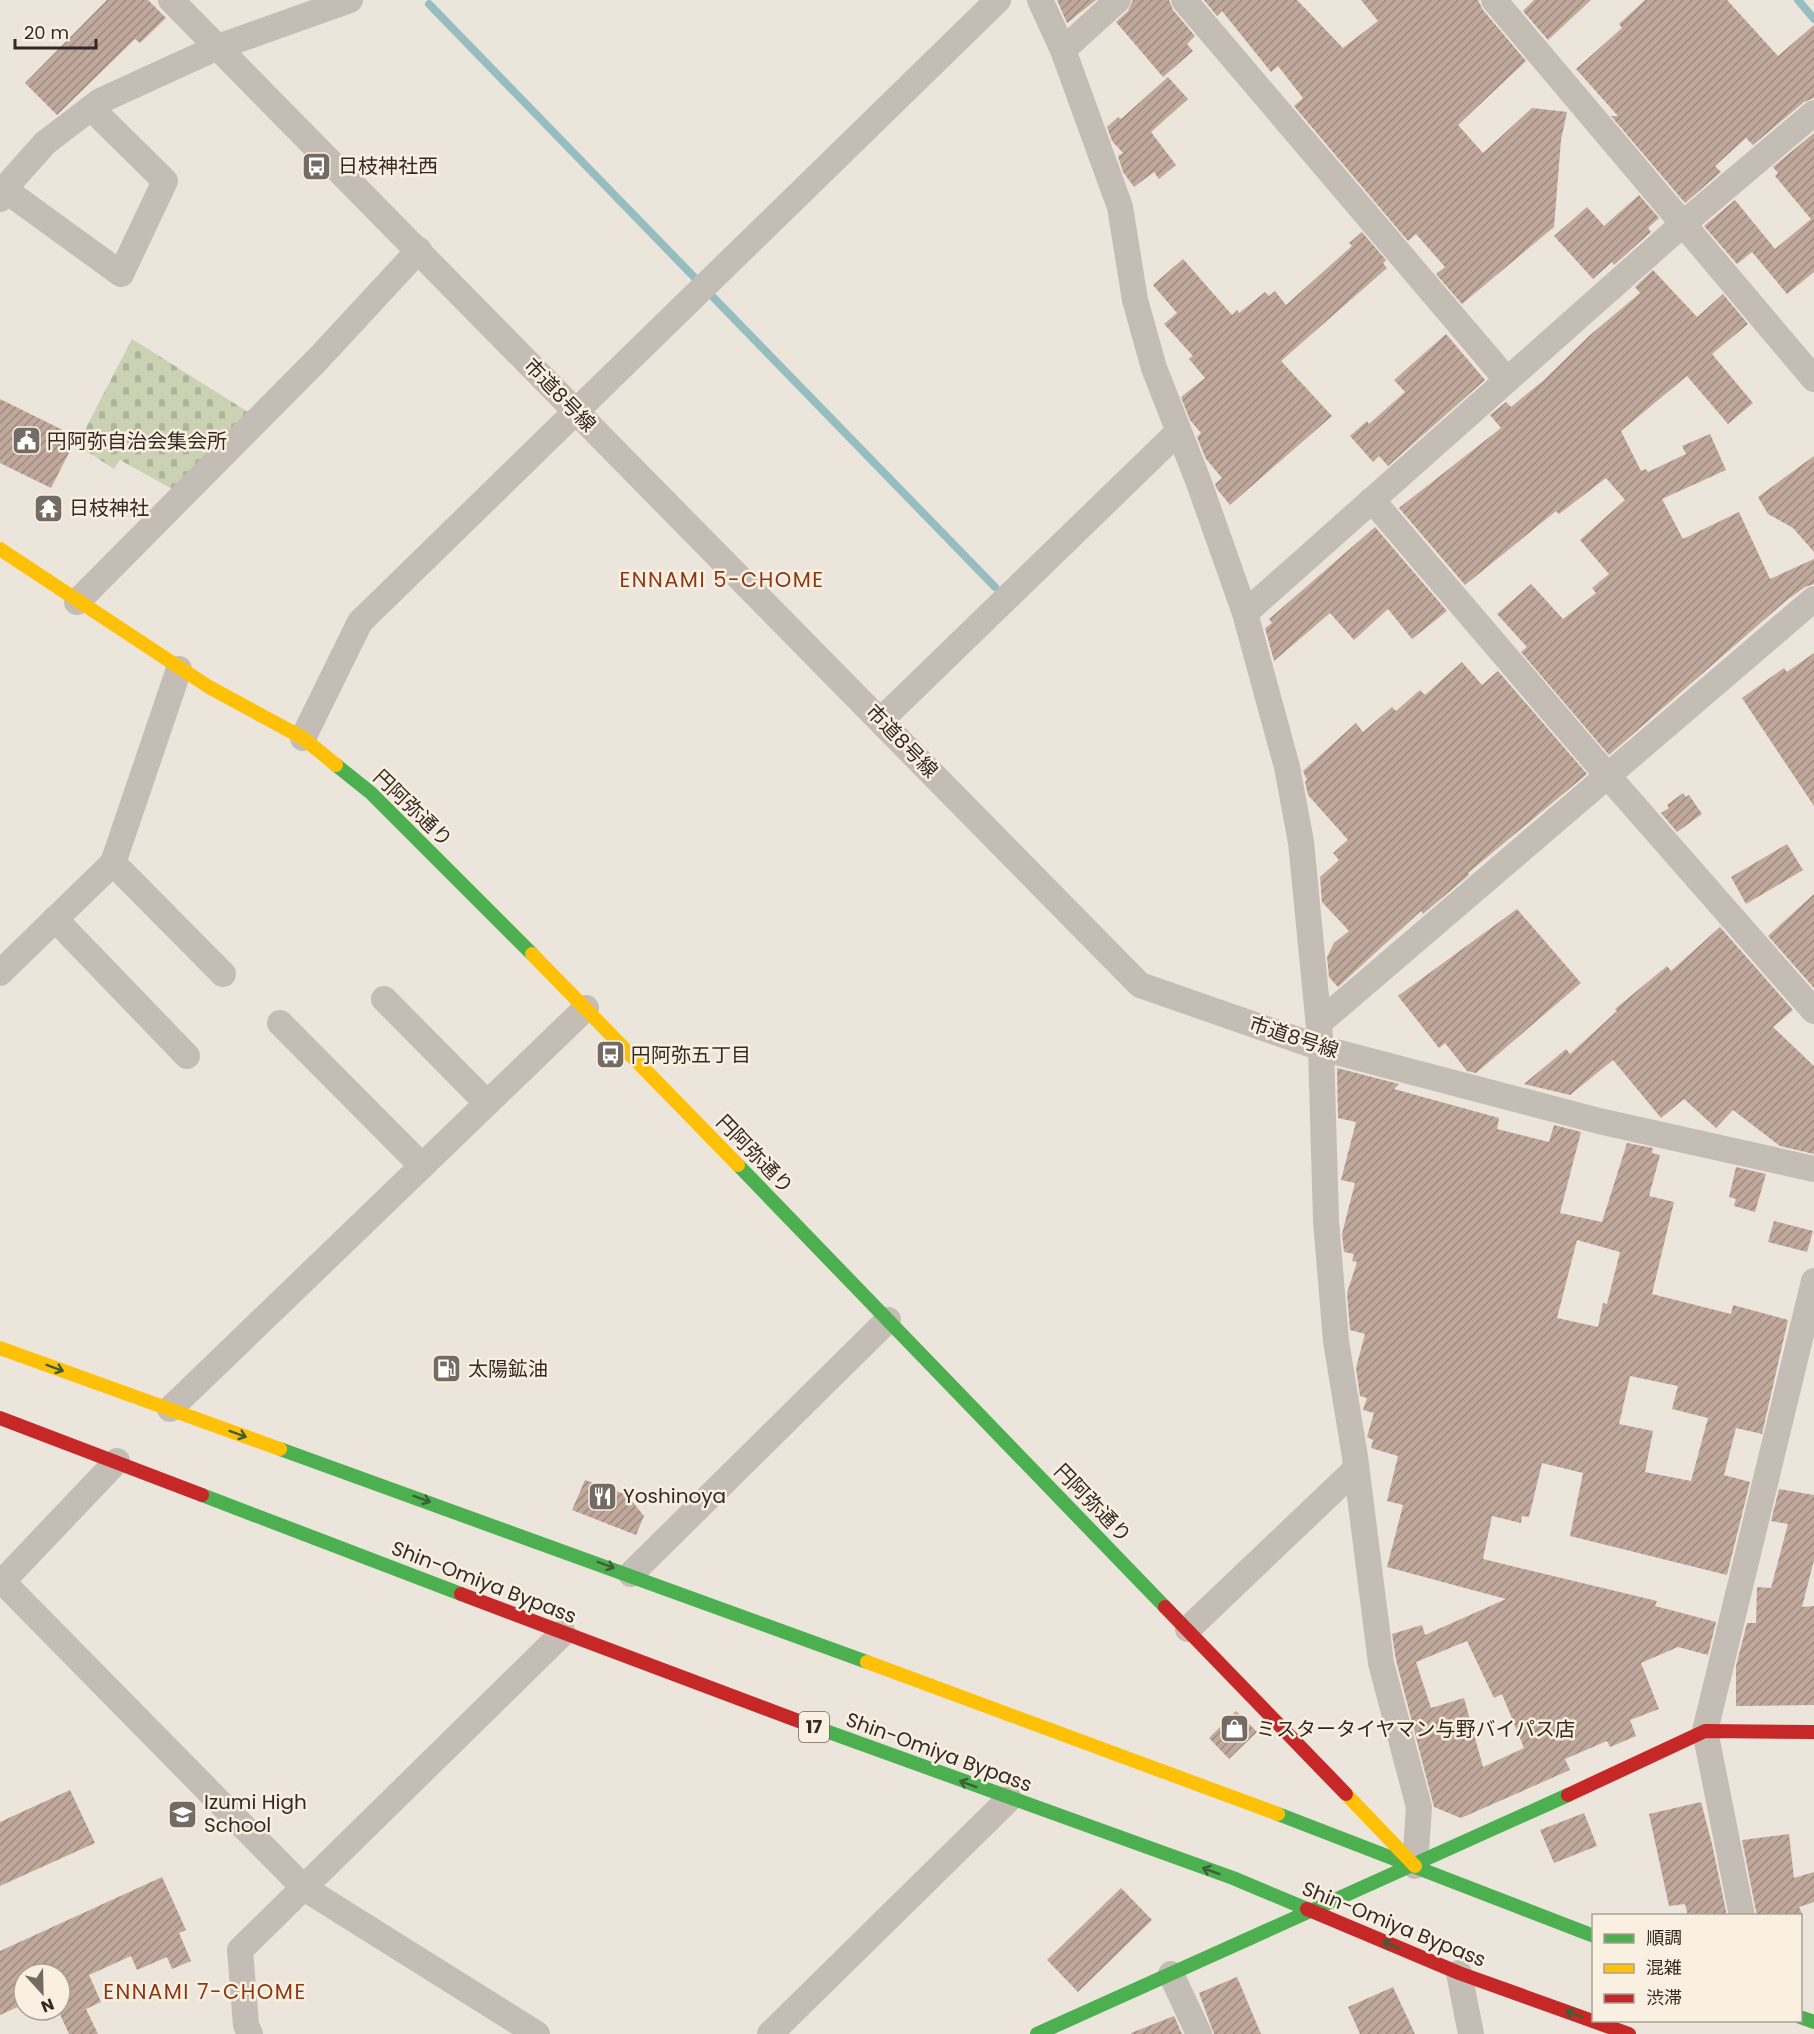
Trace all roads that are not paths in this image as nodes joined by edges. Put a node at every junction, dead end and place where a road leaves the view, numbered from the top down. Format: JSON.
{"nodes":[{"id":1,"x":171,"y":0,"type":"edge"},
{"id":2,"x":350,"y":0,"type":"edge"},
{"id":3,"x":998,"y":0,"type":"edge"},
{"id":4,"x":1040,"y":0,"type":"edge"},
{"id":5,"x":1118,"y":0,"type":"edge"},
{"id":6,"x":1185,"y":0,"type":"edge"},
{"id":7,"x":1494,"y":0,"type":"edge"},
{"id":8,"x":218,"y":47,"type":"junction"},
{"id":9,"x":1063,"y":50,"type":"junction"},
{"id":10,"x":91,"y":108,"type":"junction"},
{"id":11,"x":1814,"y":113,"type":"edge"},
{"id":12,"x":2,"y":194,"type":"edge"},
{"id":13,"x":1684,"y":223,"type":"junction"},
{"id":14,"x":418,"y":250,"type":"junction"},
{"id":15,"x":1814,"y":379,"type":"edge"},
{"id":16,"x":1507,"y":380,"type":"junction"},
{"id":17,"x":574,"y":410,"type":"junction"},
{"id":18,"x":1178,"y":432,"type":"junction"},
{"id":19,"x":1372,"y":500,"type":"junction"},
{"id":20,"x":0,"y":549,"type":"edge"},
{"id":21,"x":1814,"y":599,"type":"edge"},
{"id":22,"x":78,"y":602,"type":"junction"},
{"id":23,"x":1245,"y":613,"type":"junction"},
{"id":24,"x":179,"y":669,"type":"junction"},
{"id":25,"x":881,"y":720,"type":"junction"},
{"id":26,"x":303,"y":738,"type":"junction"},
{"id":27,"x":1606,"y":775,"type":"junction"},
{"id":28,"x":113,"y":863,"type":"junction"},
{"id":29,"x":55,"y":919,"type":"junction"},
{"id":30,"x":0,"y":973,"type":"edge"},
{"id":31,"x":222,"y":974,"type":"dead end"},
{"id":32,"x":384,"y":999,"type":"dead end"},
{"id":33,"x":586,"y":1008,"type":"junction"},
{"id":34,"x":1814,"y":1011,"type":"edge"},
{"id":35,"x":280,"y":1023,"type":"dead end"},
{"id":36,"x":1320,"y":1036,"type":"junction"},
{"id":37,"x":187,"y":1056,"type":"dead end"},
{"id":38,"x":487,"y":1103,"type":"junction"},
{"id":39,"x":422,"y":1166,"type":"junction"},
{"id":40,"x":1814,"y":1169,"type":"edge"},
{"id":41,"x":1814,"y":1281,"type":"edge"},
{"id":42,"x":888,"y":1320,"type":"junction"},
{"id":43,"x":0,"y":1348,"type":"edge"},
{"id":44,"x":170,"y":1409,"type":"junction"},
{"id":45,"x":0,"y":1418,"type":"edge"},
{"id":46,"x":117,"y":1461,"type":"junction"},
{"id":47,"x":1356,"y":1469,"type":"junction"},
{"id":48,"x":631,"y":1574,"type":"junction"},
{"id":49,"x":1,"y":1581,"type":"edge"},
{"id":50,"x":1188,"y":1629,"type":"junction"},
{"id":51,"x":563,"y":1633,"type":"junction"},
{"id":52,"x":1705,"y":1731,"type":"junction"},
{"id":53,"x":1814,"y":1732,"type":"edge"},
{"id":54,"x":1009,"y":1799,"type":"junction"},
{"id":55,"x":1415,"y":1866,"type":"junction"},
{"id":56,"x":304,"y":1887,"type":"junction"},
{"id":57,"x":1308,"y":1912,"type":"junction"},
{"id":58,"x":1742,"y":1914,"type":"edge"},
{"id":59,"x":1592,"y":1936,"type":"edge"},
{"id":60,"x":1459,"y":1973,"type":"junction"},
{"id":61,"x":1171,"y":1974,"type":"junction"},
{"id":62,"x":1592,"y":2021,"type":"edge"},
{"id":63,"x":1596,"y":2022,"type":"edge"},
{"id":64,"x":250,"y":2034,"type":"edge"},
{"id":65,"x":537,"y":2034,"type":"edge"},
{"id":66,"x":770,"y":2034,"type":"edge"},
{"id":67,"x":1037,"y":2034,"type":"edge"},
{"id":68,"x":1199,"y":2034,"type":"edge"},
{"id":69,"x":1471,"y":2034,"type":"edge"},
{"id":70,"x":1629,"y":2034,"type":"edge"}],
"edges":[{"from":1,"to":8,"type":"street","name":"市道8号線"},
{"from":2,"to":8,"type":"street"},
{"from":3,"to":17,"type":"street"},
{"from":4,"to":9,"type":"street"},
{"from":5,"to":9,"type":"street"},
{"from":6,"to":16,"type":"street"},
{"from":7,"to":13,"type":"street"},
{"from":8,"to":10,"type":"street"},
{"from":8,"to":14,"type":"street","name":"市道8号線"},
{"from":9,"to":18,"type":"street"},
{"from":10,"to":12,"type":"street"},
{"from":10,"to":12,"type":"street"},
{"from":11,"to":13,"type":"street"},
{"from":13,"to":15,"type":"street"},
{"from":13,"to":16,"type":"street"},
{"from":14,"to":17,"type":"street","name":"市道8号線"},
{"from":14,"to":22,"type":"street"},
{"from":16,"to":19,"type":"street"},
{"from":17,"to":25,"type":"street","name":"市道8号線"},
{"from":17,"to":26,"type":"street"},
{"from":18,"to":23,"type":"street"},
{"from":18,"to":25,"type":"street"},
{"from":19,"to":23,"type":"street"},
{"from":19,"to":27,"type":"street"},
{"from":20,"to":22,"type":"main road","name":"円阿弥通り"},
{"from":21,"to":27,"type":"street"},
{"from":22,"to":24,"type":"main road","name":"円阿弥通り"},
{"from":23,"to":36,"type":"street"},
{"from":24,"to":26,"type":"main road","name":"円阿弥通り"},
{"from":24,"to":28,"type":"street"},
{"from":25,"to":36,"type":"street","name":"市道8号線"},
{"from":26,"to":33,"type":"main road","name":"円阿弥通り"},
{"from":27,"to":34,"type":"street"},
{"from":27,"to":36,"type":"street"},
{"from":28,"to":29,"type":"street"},
{"from":28,"to":31,"type":"street"},
{"from":29,"to":30,"type":"street"},
{"from":29,"to":37,"type":"street"},
{"from":32,"to":38,"type":"street"},
{"from":33,"to":38,"type":"street"},
{"from":33,"to":42,"type":"main road","name":"円阿弥通り"},
{"from":35,"to":39,"type":"street"},
{"from":36,"to":40,"type":"street","name":"市道8号線"},
{"from":36,"to":47,"type":"street"},
{"from":38,"to":39,"type":"street"},
{"from":39,"to":44,"type":"street"},
{"from":41,"to":52,"type":"street"},
{"from":42,"to":48,"type":"street"},
{"from":42,"to":50,"type":"main road","name":"円阿弥通り"},
{"from":43,"to":44,"type":"main road","one_way":true},
{"from":44,"to":48,"type":"main road","one_way":true},
{"from":45,"to":46,"type":"main road","name":"Shin-Omiya Bypass","number":"17"},
{"from":46,"to":49,"type":"street"},
{"from":46,"to":51,"type":"main road","name":"Shin-Omiya Bypass","number":"17"},
{"from":47,"to":50,"type":"street"},
{"from":47,"to":55,"type":"street"},
{"from":48,"to":55,"type":"main road"},
{"from":49,"to":56,"type":"street"},
{"from":50,"to":55,"type":"main road","name":"円阿弥通り"},
{"from":54,"to":51,"type":"main road","name":"Shin-Omiya Bypass","number":"17","one_way":true},
{"from":51,"to":56,"type":"street"},
{"from":52,"to":53,"type":"main road"},
{"from":52,"to":55,"type":"main road"},
{"from":52,"to":58,"type":"street"},
{"from":57,"to":54,"type":"main road","name":"Shin-Omiya Bypass","number":"17","one_way":true},
{"from":54,"to":66,"type":"street"},
{"from":55,"to":57,"type":"main road"},
{"from":55,"to":59,"type":"main road"},
{"from":56,"to":64,"type":"street"},
{"from":56,"to":65,"type":"street"},
{"from":60,"to":57,"type":"main road","name":"Shin-Omiya Bypass","number":"17","one_way":true},
{"from":57,"to":61,"type":"main road"},
{"from":62,"to":60,"type":"main road","name":"Shin-Omiya Bypass","number":"17","one_way":true},
{"from":60,"to":69,"type":"street"},
{"from":61,"to":67,"type":"main road"},
{"from":61,"to":68,"type":"street"},
{"from":70,"to":63,"type":"main road","name":"Shin-Omiya Bypass","number":"17","one_way":true}]}
